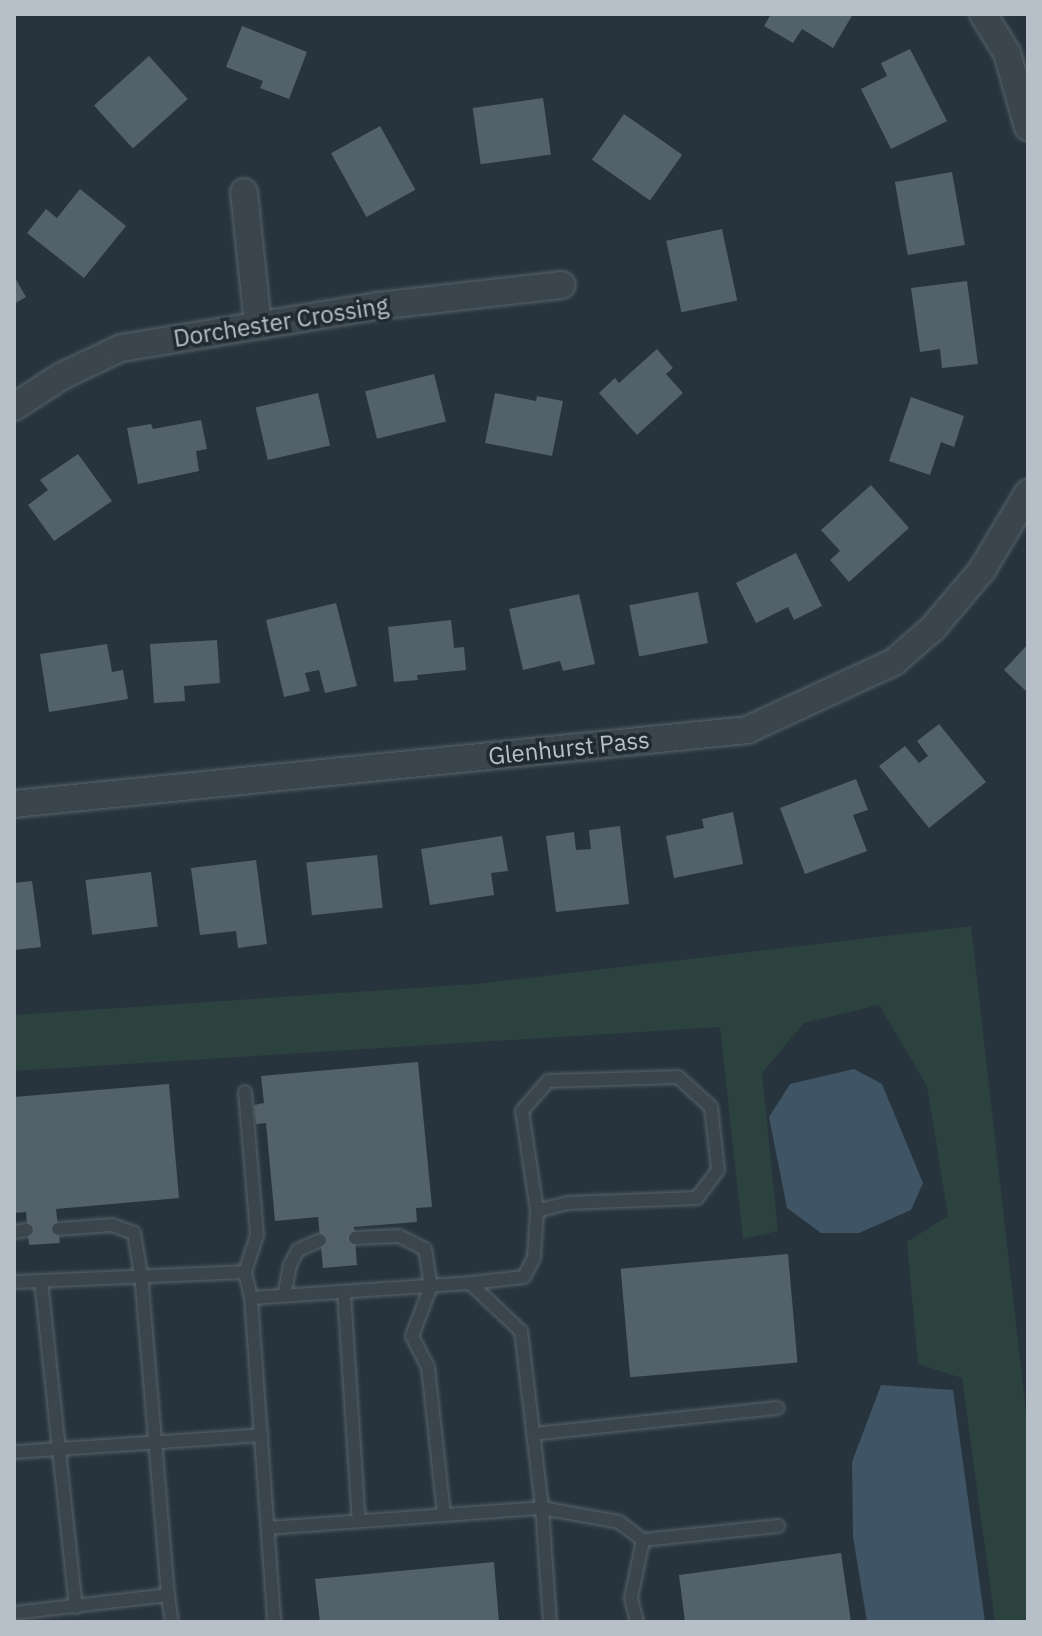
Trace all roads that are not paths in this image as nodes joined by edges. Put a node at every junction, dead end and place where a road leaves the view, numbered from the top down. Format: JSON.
{"nodes":[{"id":1,"x":983,"y":14,"type":"edge"},
{"id":2,"x":1028,"y":127,"type":"edge"},
{"id":3,"x":244,"y":192,"type":"dead end"},
{"id":4,"x":562,"y":285,"type":"dead end"},
{"id":5,"x":258,"y":325,"type":"junction"},
{"id":6,"x":14,"y":407,"type":"edge"},
{"id":7,"x":1028,"y":493,"type":"edge"},
{"id":8,"x":14,"y":804,"type":"edge"},
{"id":9,"x":245,"y":1092,"type":"dead end"},
{"id":10,"x":537,"y":1211,"type":"junction"},
{"id":11,"x":58,"y":1229,"type":"dead end"},
{"id":12,"x":355,"y":1238,"type":"dead end"},
{"id":13,"x":320,"y":1240,"type":"dead end"},
{"id":14,"x":245,"y":1272,"type":"junction"},
{"id":15,"x":141,"y":1275,"type":"junction"},
{"id":16,"x":41,"y":1281,"type":"junction"},
{"id":17,"x":14,"y":1282,"type":"edge"},
{"id":18,"x":470,"y":1283,"type":"junction"},
{"id":19,"x":431,"y":1286,"type":"junction"},
{"id":20,"x":344,"y":1292,"type":"junction"},
{"id":21,"x":284,"y":1296,"type":"junction"},
{"id":22,"x":251,"y":1298,"type":"junction"},
{"id":23,"x":778,"y":1408,"type":"dead end"},
{"id":24,"x":533,"y":1434,"type":"junction"},
{"id":25,"x":261,"y":1435,"type":"junction"},
{"id":26,"x":155,"y":1442,"type":"junction"},
{"id":27,"x":59,"y":1449,"type":"junction"},
{"id":28,"x":14,"y":1452,"type":"edge"},
{"id":29,"x":542,"y":1508,"type":"junction"},
{"id":30,"x":444,"y":1515,"type":"junction"},
{"id":31,"x":359,"y":1521,"type":"junction"},
{"id":32,"x":778,"y":1526,"type":"dead end"},
{"id":33,"x":268,"y":1528,"type":"junction"},
{"id":34,"x":643,"y":1540,"type":"junction"},
{"id":35,"x":168,"y":1595,"type":"junction"},
{"id":36,"x":76,"y":1607,"type":"junction"},
{"id":37,"x":14,"y":1613,"type":"edge"},
{"id":38,"x":172,"y":1622,"type":"edge"},
{"id":39,"x":274,"y":1622,"type":"edge"},
{"id":40,"x":550,"y":1622,"type":"edge"},
{"id":41,"x":637,"y":1622,"type":"edge"}],
"edges":[{"from":1,"to":2,"type":"street"},
{"from":3,"to":5,"type":"street"},
{"from":4,"to":5,"type":"street","name":"Dorchester Crossing"},
{"from":5,"to":6,"type":"street","name":"Dorchester Crossing"},
{"from":7,"to":8,"type":"street","name":"Glenhurst Pass"},
{"from":9,"to":14,"type":"lane"},
{"from":10,"to":10,"type":"lane"},
{"from":10,"to":18,"type":"lane"},
{"from":11,"to":15,"type":"lane"},
{"from":12,"to":19,"type":"lane"},
{"from":13,"to":21,"type":"lane"},
{"from":14,"to":15,"type":"lane"},
{"from":14,"to":22,"type":"lane"},
{"from":15,"to":16,"type":"lane"},
{"from":15,"to":26,"type":"lane"},
{"from":16,"to":17,"type":"lane"},
{"from":16,"to":27,"type":"lane"},
{"from":18,"to":19,"type":"lane"},
{"from":18,"to":24,"type":"lane"},
{"from":19,"to":20,"type":"lane"},
{"from":19,"to":30,"type":"lane"},
{"from":20,"to":21,"type":"lane"},
{"from":20,"to":31,"type":"lane"},
{"from":21,"to":22,"type":"lane"},
{"from":22,"to":25,"type":"lane"},
{"from":23,"to":24,"type":"lane"},
{"from":24,"to":29,"type":"lane"},
{"from":25,"to":26,"type":"lane"},
{"from":25,"to":33,"type":"lane"},
{"from":26,"to":27,"type":"lane"},
{"from":26,"to":35,"type":"lane"},
{"from":27,"to":28,"type":"lane"},
{"from":27,"to":36,"type":"lane"},
{"from":29,"to":30,"type":"lane"},
{"from":29,"to":34,"type":"lane"},
{"from":29,"to":40,"type":"lane"},
{"from":30,"to":31,"type":"lane"},
{"from":31,"to":33,"type":"lane"},
{"from":32,"to":34,"type":"lane"},
{"from":33,"to":39,"type":"lane"},
{"from":34,"to":41,"type":"lane"},
{"from":35,"to":36,"type":"lane"},
{"from":35,"to":38,"type":"lane"},
{"from":36,"to":37,"type":"lane"}]}
